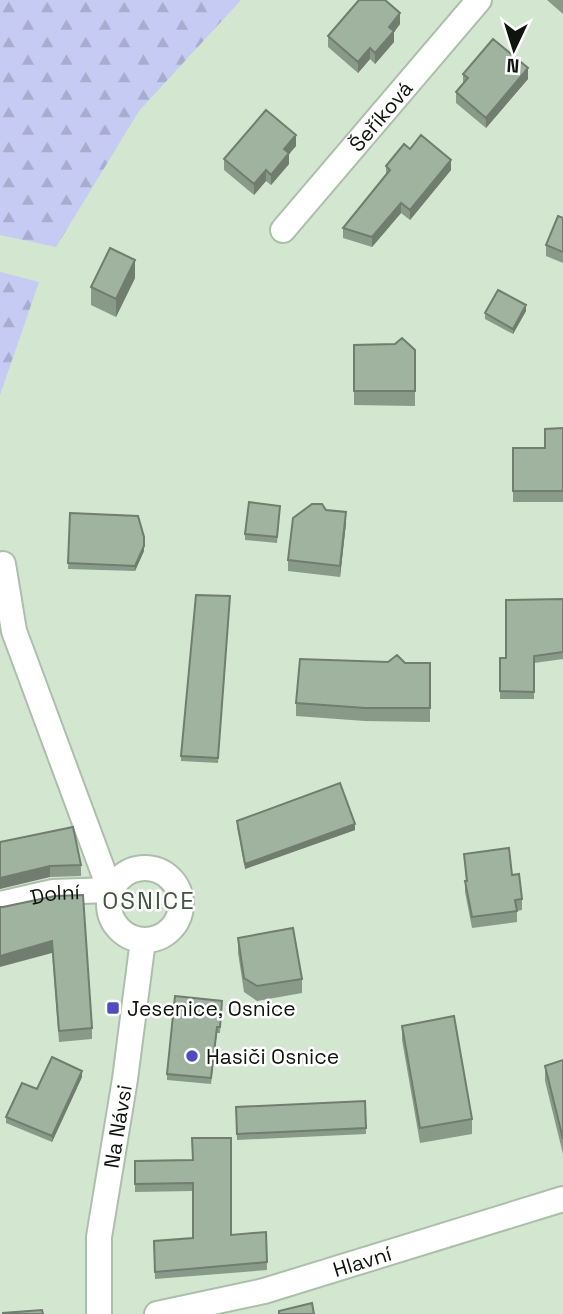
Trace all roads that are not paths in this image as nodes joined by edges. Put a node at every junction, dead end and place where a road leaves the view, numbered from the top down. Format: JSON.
{"nodes":[{"id":1,"x":479,"y":0,"type":"edge"},
{"id":2,"x":283,"y":230,"type":"dead end"},
{"id":3,"x":3,"y":564,"type":"dead end"},
{"id":4,"x":110,"y":890,"type":"junction"},
{"id":5,"x":0,"y":904,"type":"edge"},
{"id":6,"x":144,"y":940,"type":"junction"},
{"id":7,"x":563,"y":1199,"type":"edge"},
{"id":8,"x":99,"y":1314,"type":"edge"},
{"id":9,"x":157,"y":1314,"type":"edge"}],
"edges":[{"from":1,"to":2,"type":"street","name":"Šeříková"},
{"from":3,"to":4,"type":"street"},
{"from":4,"to":5,"type":"street","name":"Dolní"},
{"from":4,"to":6,"type":"street"},
{"from":4,"to":6,"type":"street"},
{"from":6,"to":8,"type":"street","name":"Na Návsi"},
{"from":7,"to":9,"type":"street","name":"Hlavní"}]}
